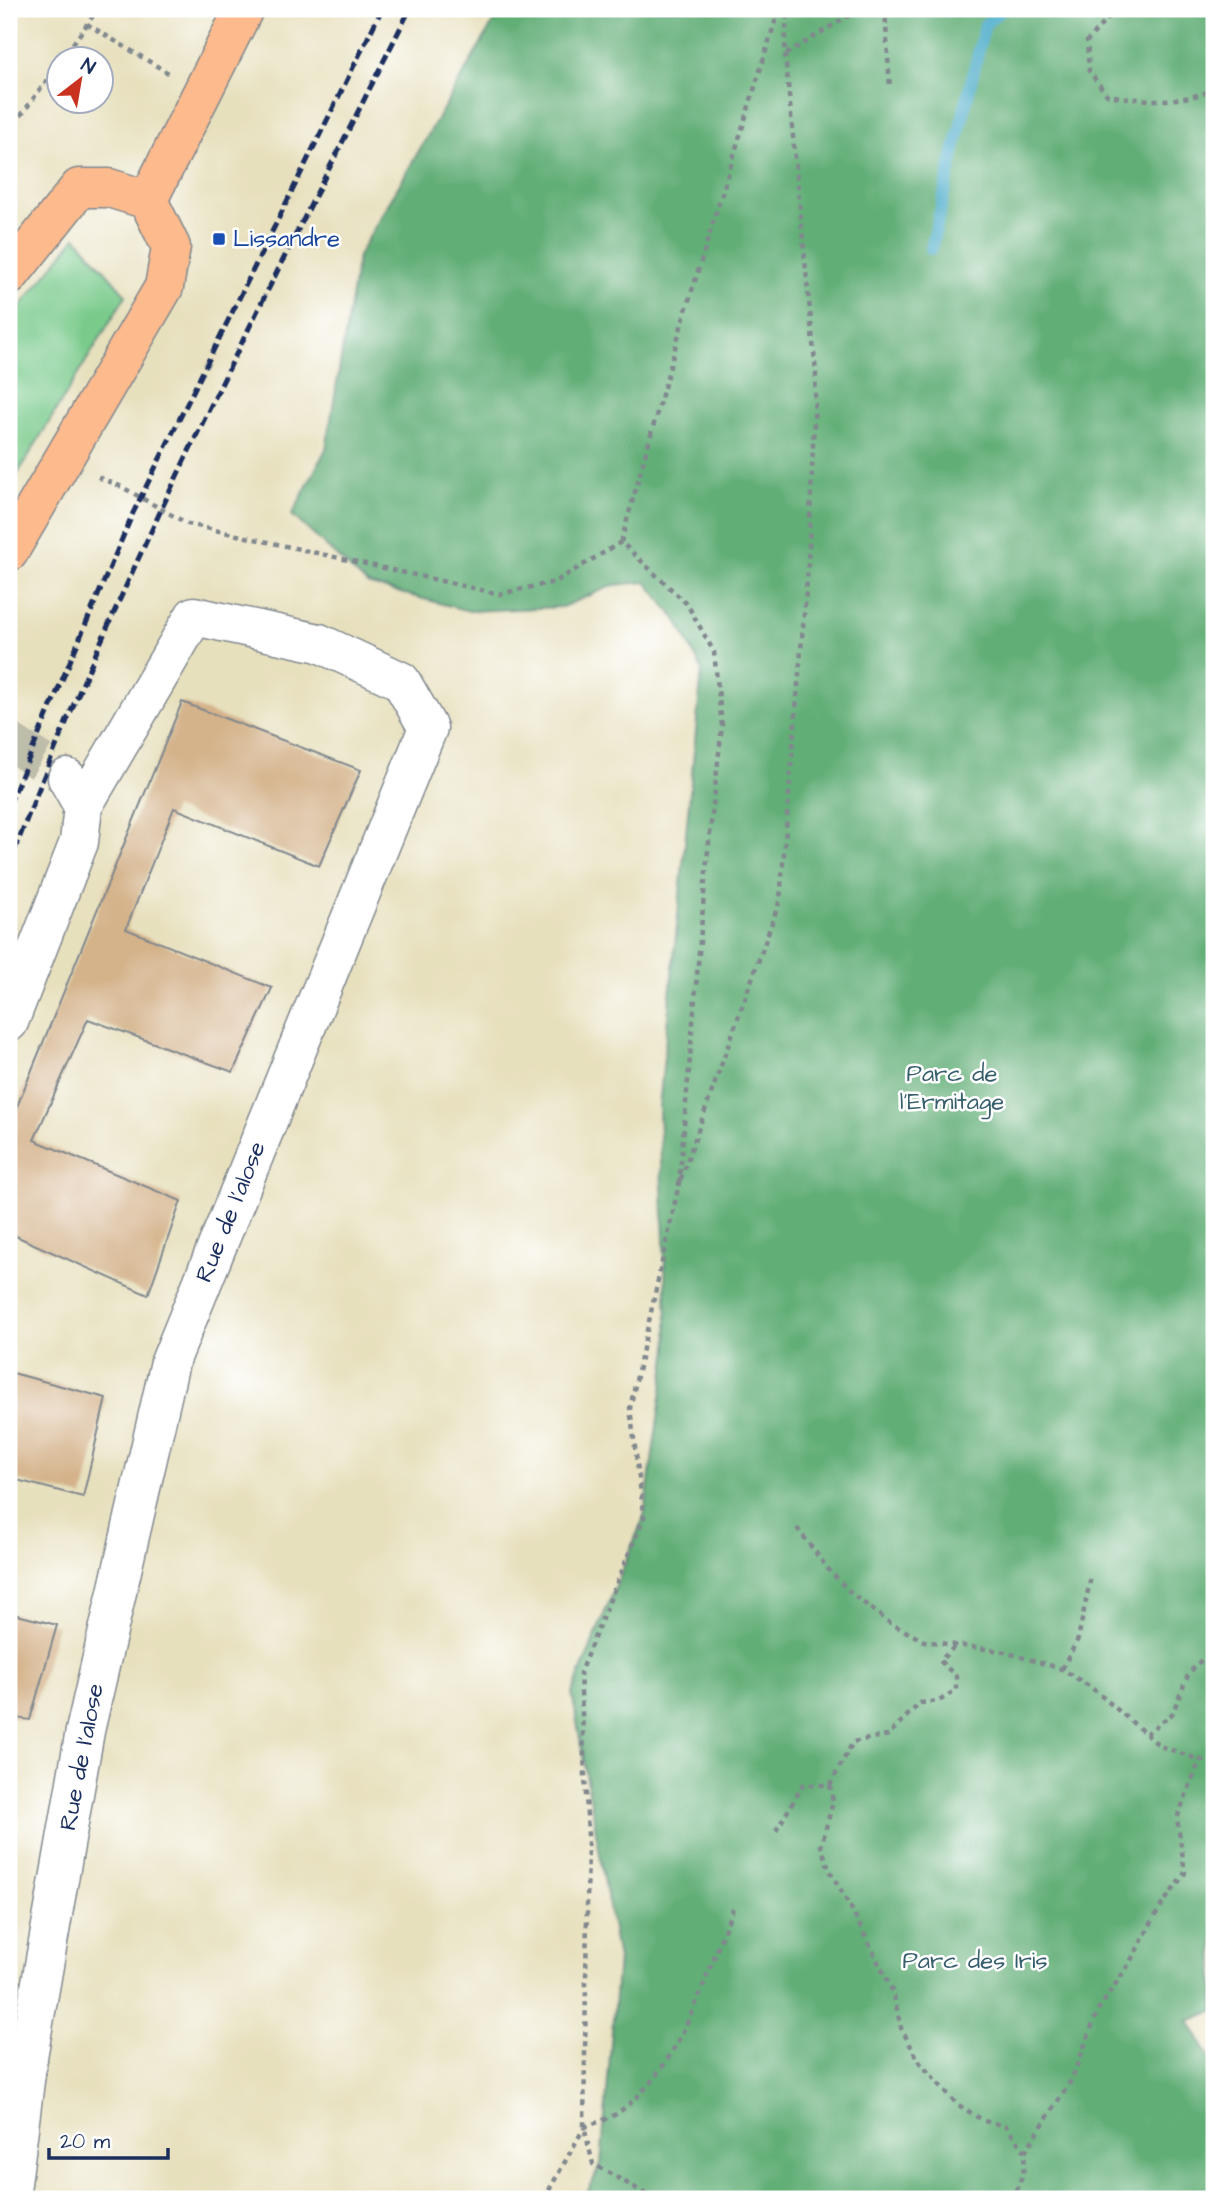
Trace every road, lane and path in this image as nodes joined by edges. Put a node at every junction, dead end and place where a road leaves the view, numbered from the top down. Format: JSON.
{"nodes":[{"id":1,"x":98,"y":9,"type":"edge"},
{"id":2,"x":244,"y":9,"type":"edge"},
{"id":3,"x":779,"y":9,"type":"edge"},
{"id":4,"x":787,"y":9,"type":"edge"},
{"id":5,"x":859,"y":9,"type":"edge"},
{"id":6,"x":885,"y":9,"type":"edge"},
{"id":7,"x":1116,"y":9,"type":"edge"},
{"id":8,"x":87,"y":24,"type":"junction"},
{"id":9,"x":71,"y":46,"type":"edge"},
{"id":10,"x":785,"y":54,"type":"junction"},
{"id":11,"x":166,"y":72,"type":"dead end"},
{"id":12,"x":46,"y":80,"type":"edge"},
{"id":13,"x":890,"y":88,"type":"dead end"},
{"id":14,"x":1214,"y":90,"type":"edge"},
{"id":15,"x":9,"y":132,"type":"edge"},
{"id":16,"x":148,"y":200,"type":"junction"},
{"id":17,"x":9,"y":276,"type":"edge"},
{"id":18,"x":122,"y":487,"type":"dead end"},
{"id":19,"x":621,"y":542,"type":"junction"},
{"id":20,"x":9,"y":552,"type":"edge"},
{"id":21,"x":9,"y":1022,"type":"edge"},
{"id":22,"x":679,"y":1184,"type":"junction"},
{"id":23,"x":797,"y":1528,"type":"dead end"},
{"id":24,"x":1091,"y":1576,"type":"dead end"},
{"id":25,"x":956,"y":1645,"type":"junction"},
{"id":26,"x":1214,"y":1647,"type":"edge"},
{"id":27,"x":1062,"y":1669,"type":"junction"},
{"id":28,"x":1146,"y":1734,"type":"junction"},
{"id":29,"x":1214,"y":1759,"type":"edge"},
{"id":30,"x":1200,"y":1760,"type":"junction"},
{"id":31,"x":830,"y":1785,"type":"junction"},
{"id":32,"x":776,"y":1831,"type":"dead end"},
{"id":33,"x":734,"y":1906,"type":"dead end"},
{"id":34,"x":584,"y":2127,"type":"junction"},
{"id":35,"x":1025,"y":2152,"type":"junction"},
{"id":36,"x":10,"y":2199,"type":"edge"},
{"id":37,"x":544,"y":2199,"type":"edge"},
{"id":38,"x":654,"y":2199,"type":"edge"},
{"id":39,"x":1012,"y":2199,"type":"edge"}],
"edges":[{"from":1,"to":8,"type":"path"},
{"from":2,"to":16,"type":"main road"},
{"from":3,"to":19,"type":"path"},
{"from":4,"to":10,"type":"path"},
{"from":5,"to":10,"type":"path"},
{"from":6,"to":13,"type":"path"},
{"from":7,"to":14,"type":"path"},
{"from":8,"to":9,"type":"path"},
{"from":8,"to":11,"type":"path"},
{"from":10,"to":22,"type":"path"},
{"from":12,"to":15,"type":"path"},
{"from":16,"to":17,"type":"main road"},
{"from":16,"to":20,"type":"main road"},
{"from":18,"to":19,"type":"path"},
{"from":19,"to":22,"type":"path"},
{"from":21,"to":36,"type":"street","name":"Rue de l'alose"},
{"from":22,"to":34,"type":"path"},
{"from":23,"to":25,"type":"path"},
{"from":24,"to":27,"type":"path"},
{"from":25,"to":27,"type":"path"},
{"from":25,"to":31,"type":"path"},
{"from":26,"to":28,"type":"path"},
{"from":27,"to":28,"type":"path"},
{"from":28,"to":30,"type":"path"},
{"from":29,"to":30,"type":"path"},
{"from":30,"to":35,"type":"path"},
{"from":31,"to":32,"type":"path"},
{"from":31,"to":35,"type":"path"},
{"from":33,"to":34,"type":"path"},
{"from":34,"to":37,"type":"path"},
{"from":34,"to":38,"type":"path"},
{"from":35,"to":39,"type":"path"}]}
